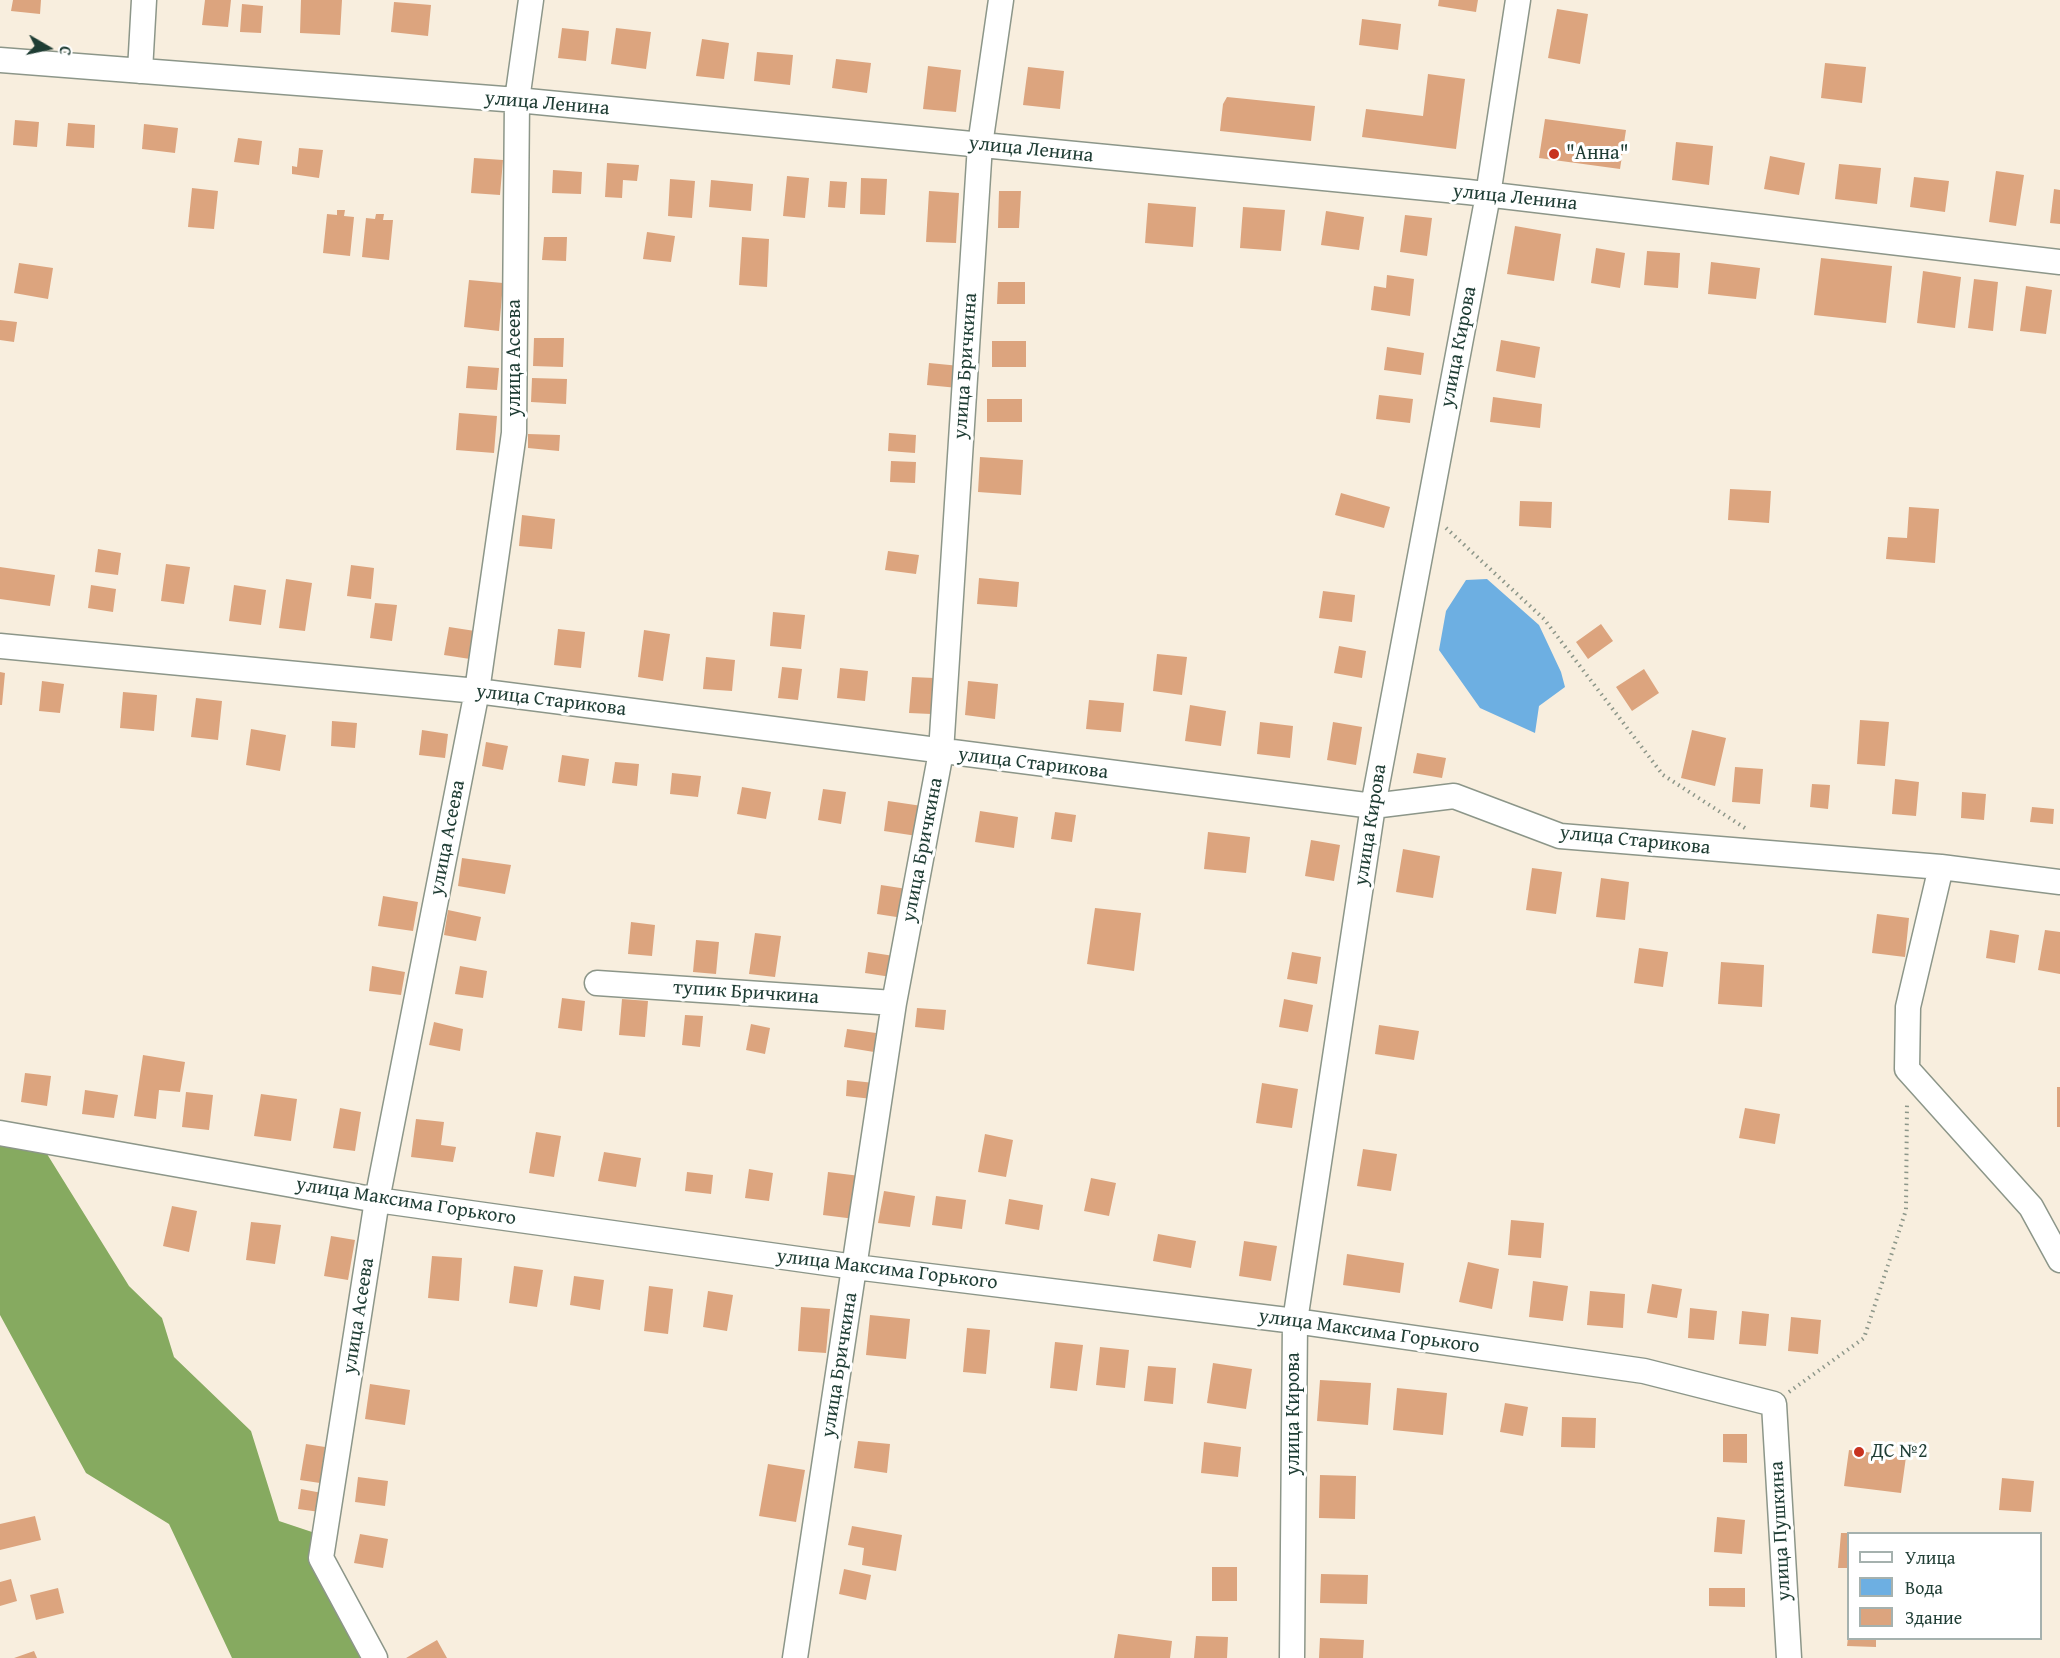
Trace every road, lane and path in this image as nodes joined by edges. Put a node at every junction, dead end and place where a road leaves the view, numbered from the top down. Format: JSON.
{"nodes":[{"id":1,"x":144,"y":0,"type":"edge"},
{"id":2,"x":531,"y":0,"type":"edge"},
{"id":3,"x":1001,"y":0,"type":"edge"},
{"id":4,"x":1518,"y":0,"type":"edge"},
{"id":5,"x":0,"y":60,"type":"edge"},
{"id":6,"x":140,"y":71,"type":"junction"},
{"id":7,"x":517,"y":100,"type":"junction"},
{"id":8,"x":980,"y":145,"type":"junction"},
{"id":9,"x":1488,"y":195,"type":"junction"},
{"id":10,"x":2060,"y":262,"type":"edge"},
{"id":11,"x":1427,"y":515,"type":"junction"},
{"id":12,"x":0,"y":646,"type":"edge"},
{"id":13,"x":477,"y":691,"type":"junction"},
{"id":14,"x":941,"y":752,"type":"junction"},
{"id":15,"x":1373,"y":806,"type":"junction"},
{"id":16,"x":1750,"y":831,"type":"dead end"},
{"id":17,"x":1941,"y":867,"type":"junction"},
{"id":18,"x":2060,"y":882,"type":"edge"},
{"id":19,"x":597,"y":983,"type":"dead end"},
{"id":20,"x":894,"y":1003,"type":"junction"},
{"id":21,"x":1907,"y":1069,"type":"junction"},
{"id":22,"x":0,"y":1133,"type":"edge"},
{"id":23,"x":377,"y":1200,"type":"junction"},
{"id":24,"x":2060,"y":1260,"type":"edge"},
{"id":25,"x":855,"y":1267,"type":"junction"},
{"id":26,"x":1295,"y":1321,"type":"junction"},
{"id":27,"x":1774,"y":1404,"type":"junction"},
{"id":28,"x":375,"y":1658,"type":"edge"},
{"id":29,"x":795,"y":1658,"type":"edge"},
{"id":30,"x":1292,"y":1658,"type":"edge"},
{"id":31,"x":1788,"y":1658,"type":"edge"}],
"edges":[{"from":1,"to":6,"type":"street"},
{"from":2,"to":7,"type":"street","name":"улица Асеева"},
{"from":3,"to":8,"type":"street","name":"улица Бричкина"},
{"from":4,"to":9,"type":"street","name":"улица Кирова"},
{"from":5,"to":6,"type":"street","name":"улица Ленина"},
{"from":6,"to":7,"type":"street","name":"улица Ленина"},
{"from":7,"to":8,"type":"street","name":"улица Ленина"},
{"from":7,"to":13,"type":"street","name":"улица Асеева"},
{"from":8,"to":9,"type":"street","name":"улица Ленина"},
{"from":8,"to":14,"type":"street","name":"улица Бричкина"},
{"from":9,"to":10,"type":"street","name":"улица Ленина"},
{"from":9,"to":11,"type":"street","name":"улица Кирова"},
{"from":11,"to":15,"type":"street","name":"улица Кирова"},
{"from":11,"to":16,"type":"path"},
{"from":12,"to":13,"type":"street","name":"улица Старикова"},
{"from":13,"to":14,"type":"street","name":"улица Старикова"},
{"from":13,"to":23,"type":"street","name":"улица Асеева"},
{"from":14,"to":15,"type":"street","name":"улица Старикова"},
{"from":14,"to":20,"type":"street","name":"улица Бричкина"},
{"from":15,"to":17,"type":"street","name":"улица Старикова"},
{"from":15,"to":26,"type":"street","name":"улица Кирова"},
{"from":17,"to":18,"type":"street","name":"улица Старикова"},
{"from":17,"to":21,"type":"street"},
{"from":19,"to":20,"type":"street","name":"тупик Бричкина"},
{"from":20,"to":25,"type":"street","name":"улица Бричкина"},
{"from":21,"to":24,"type":"street"},
{"from":21,"to":27,"type":"path"},
{"from":22,"to":23,"type":"street","name":"улица Максима Горького"},
{"from":23,"to":25,"type":"street","name":"улица Максима Горького"},
{"from":23,"to":28,"type":"street","name":"улица Асеева"},
{"from":25,"to":26,"type":"street","name":"улица Максима Горького"},
{"from":25,"to":29,"type":"street","name":"улица Бричкина"},
{"from":26,"to":27,"type":"street","name":"улица Максима Горького"},
{"from":26,"to":30,"type":"street","name":"улица Кирова"},
{"from":27,"to":31,"type":"street","name":"улица Пушкина"}]}
